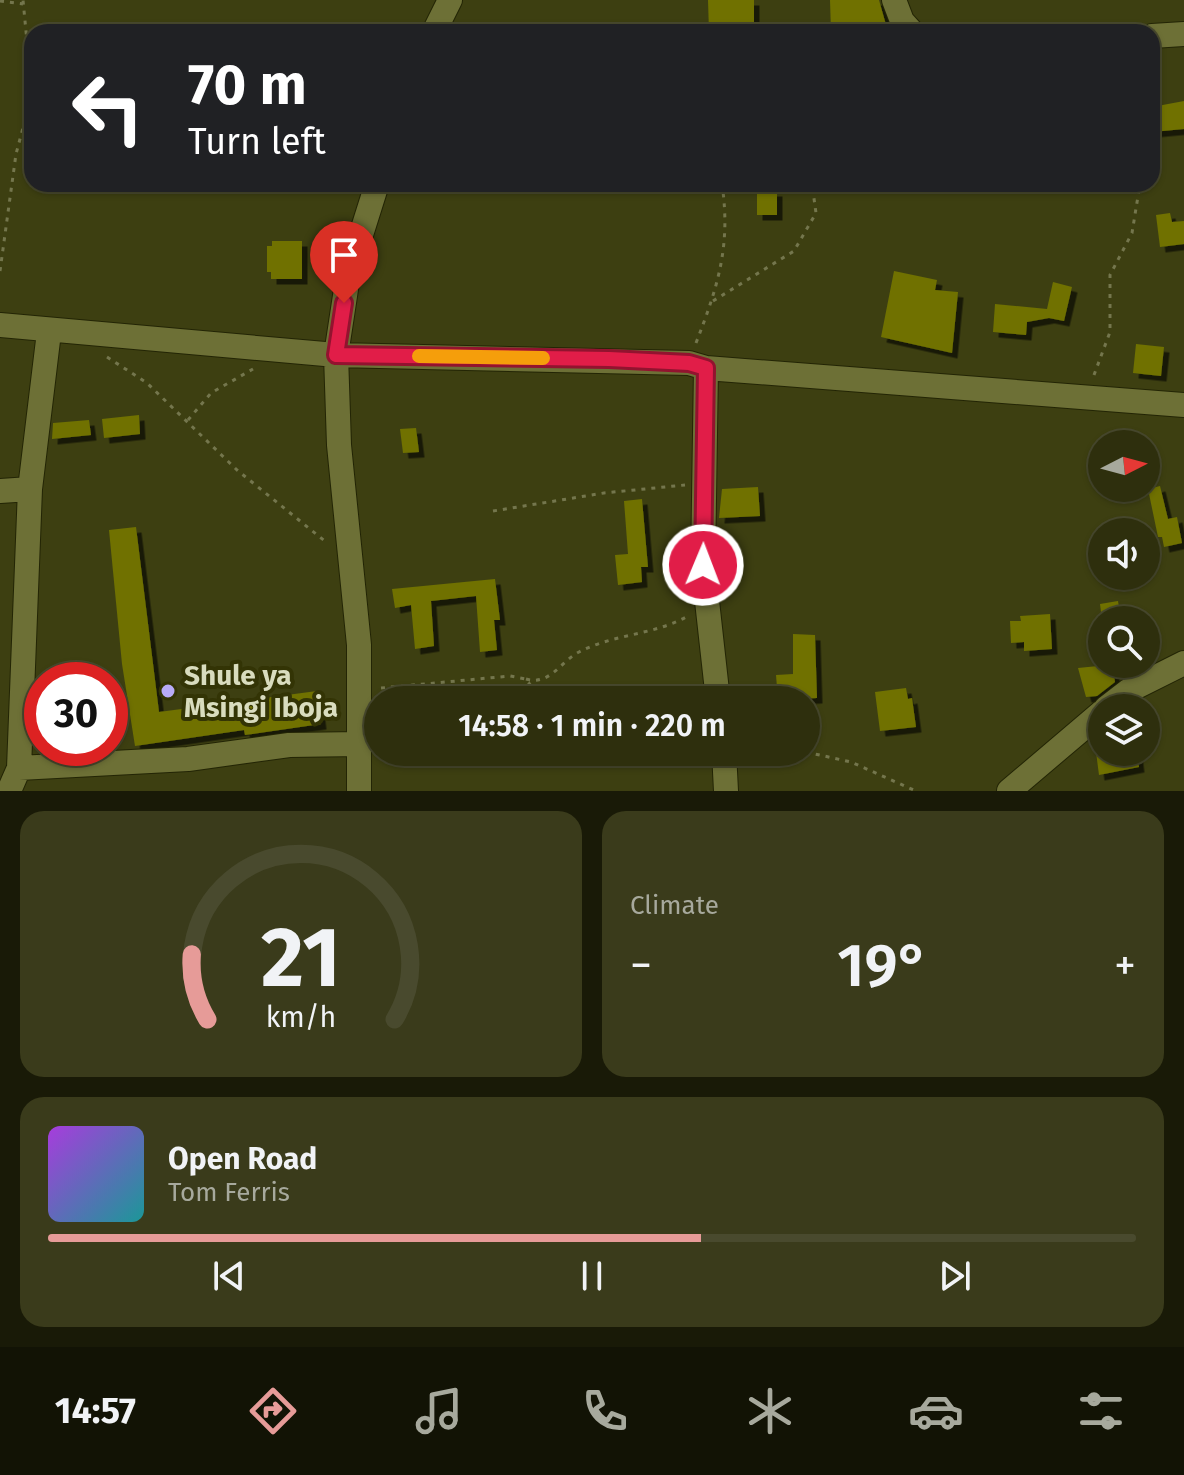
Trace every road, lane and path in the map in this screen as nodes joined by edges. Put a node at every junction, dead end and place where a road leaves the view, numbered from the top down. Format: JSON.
{"nodes":[{"id":1,"x":450,"y":0,"type":"edge"},
{"id":2,"x":894,"y":0,"type":"edge"},
{"id":3,"x":0,"y":1,"type":"edge"},
{"id":4,"x":23,"y":2,"type":"edge"},
{"id":5,"x":25,"y":24,"type":"edge"},
{"id":6,"x":438,"y":24,"type":"edge"},
{"id":7,"x":905,"y":24,"type":"edge"},
{"id":8,"x":1184,"y":34,"type":"edge"},
{"id":9,"x":1160,"y":36,"type":"edge"},
{"id":10,"x":24,"y":124,"type":"edge"},
{"id":11,"x":374,"y":192,"type":"edge"},
{"id":12,"x":723,"y":192,"type":"edge"},
{"id":13,"x":813,"y":192,"type":"edge"},
{"id":14,"x":1139,"y":192,"type":"edge"},
{"id":15,"x":0,"y":271,"type":"edge"},
{"id":16,"x":711,"y":302,"type":"junction"},
{"id":17,"x":0,"y":325,"type":"edge"},
{"id":18,"x":49,"y":332,"type":"junction"},
{"id":19,"x":267,"y":349,"type":"junction"},
{"id":20,"x":336,"y":355,"type":"junction"},
{"id":21,"x":105,"y":356,"type":"dead end"},
{"id":22,"x":698,"y":366,"type":"junction"},
{"id":23,"x":1086,"y":398,"type":"junction"},
{"id":24,"x":1184,"y":405,"type":"edge"},
{"id":25,"x":186,"y":421,"type":"junction"},
{"id":26,"x":705,"y":484,"type":"junction"},
{"id":27,"x":30,"y":489,"type":"junction"},
{"id":28,"x":0,"y":491,"type":"edge"},
{"id":29,"x":493,"y":511,"type":"dead end"},
{"id":30,"x":351,"y":560,"type":"junction"},
{"id":31,"x":706,"y":601,"type":"junction"},
{"id":32,"x":1184,"y":663,"type":"edge"},
{"id":33,"x":526,"y":679,"type":"junction"},
{"id":34,"x":531,"y":686,"type":"edge"},
{"id":35,"x":716,"y":686,"type":"edge"},
{"id":36,"x":1124,"y":694,"type":"edge"},
{"id":37,"x":359,"y":700,"type":"junction"},
{"id":38,"x":1088,"y":724,"type":"edge"},
{"id":39,"x":360,"y":744,"type":"junction"},
{"id":40,"x":820,"y":755,"type":"edge"},
{"id":41,"x":725,"y":766,"type":"edge"},
{"id":42,"x":19,"y":768,"type":"junction"},
{"id":43,"x":9,"y":791,"type":"edge"},
{"id":44,"x":359,"y":791,"type":"edge"},
{"id":45,"x":726,"y":791,"type":"edge"},
{"id":46,"x":916,"y":791,"type":"edge"},
{"id":47,"x":1009,"y":791,"type":"edge"}],
"edges":[{"from":1,"to":6,"type":"street"},
{"from":2,"to":7,"type":"street"},
{"from":3,"to":4,"type":"path"},
{"from":4,"to":5,"type":"path"},
{"from":8,"to":9,"type":"street"},
{"from":10,"to":15,"type":"path"},
{"from":11,"to":20,"type":"street"},
{"from":12,"to":16,"type":"path"},
{"from":13,"to":16,"type":"path"},
{"from":14,"to":23,"type":"path"},
{"from":16,"to":22,"type":"path"},
{"from":17,"to":18,"type":"street"},
{"from":18,"to":19,"type":"street"},
{"from":18,"to":27,"type":"street"},
{"from":19,"to":20,"type":"street"},
{"from":19,"to":25,"type":"path"},
{"from":20,"to":22,"type":"street"},
{"from":20,"to":30,"type":"street"},
{"from":21,"to":25,"type":"path"},
{"from":22,"to":23,"type":"street"},
{"from":22,"to":26,"type":"street"},
{"from":23,"to":24,"type":"street"},
{"from":25,"to":30,"type":"path"},
{"from":26,"to":29,"type":"path"},
{"from":26,"to":31,"type":"street"},
{"from":27,"to":28,"type":"street"},
{"from":27,"to":42,"type":"street"},
{"from":30,"to":37,"type":"street"},
{"from":31,"to":33,"type":"path"},
{"from":31,"to":35,"type":"street"},
{"from":32,"to":36,"type":"street"},
{"from":33,"to":34,"type":"path"},
{"from":33,"to":37,"type":"path"},
{"from":37,"to":39,"type":"street"},
{"from":38,"to":47,"type":"street"},
{"from":39,"to":42,"type":"street"},
{"from":39,"to":44,"type":"street"},
{"from":40,"to":46,"type":"path"},
{"from":41,"to":45,"type":"street"},
{"from":42,"to":43,"type":"street"}]}
